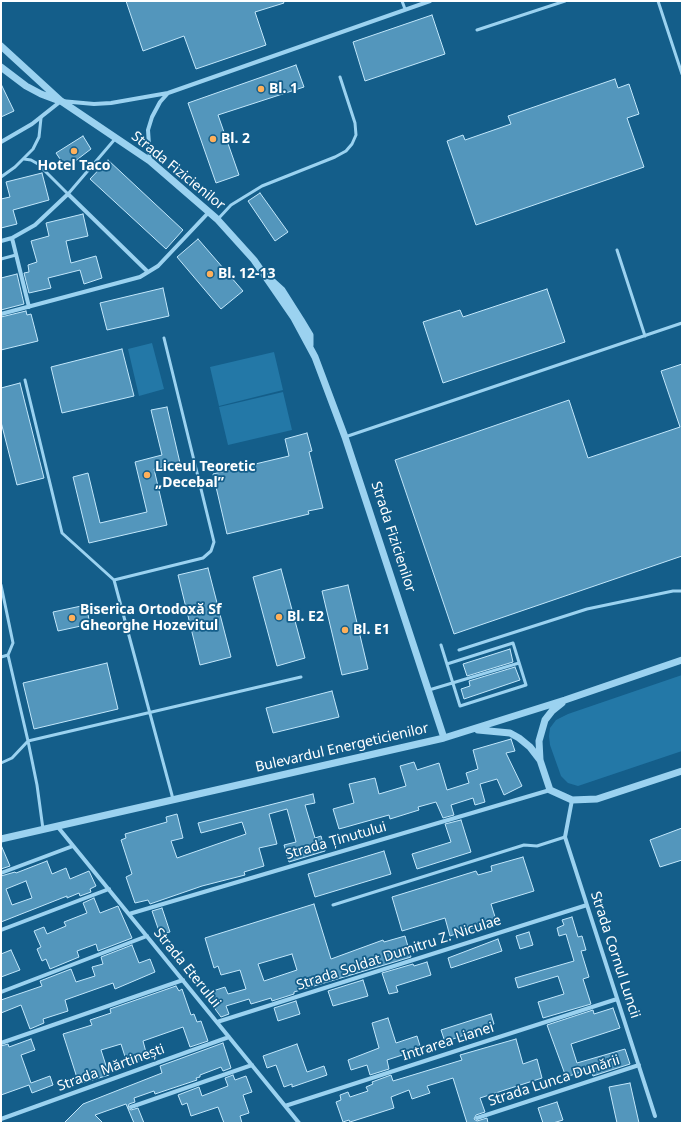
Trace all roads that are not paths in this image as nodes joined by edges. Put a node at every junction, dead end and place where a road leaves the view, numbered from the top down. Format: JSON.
{"nodes":[{"id":1,"x":402,"y":1,"type":"edge"},
{"id":2,"x":430,"y":1,"type":"edge"},
{"id":3,"x":564,"y":1,"type":"edge"},
{"id":4,"x":658,"y":1,"type":"edge"},
{"id":5,"x":405,"y":10,"type":"junction"},
{"id":6,"x":476,"y":30,"type":"dead end"},
{"id":7,"x":1,"y":46,"type":"edge"},
{"id":8,"x":1,"y":67,"type":"edge"},
{"id":9,"x":682,"y":74,"type":"edge"},
{"id":10,"x":340,"y":77,"type":"dead end"},
{"id":11,"x":168,"y":93,"type":"junction"},
{"id":12,"x":61,"y":101,"type":"junction"},
{"id":13,"x":41,"y":118,"type":"junction"},
{"id":14,"x":116,"y":137,"type":"junction"},
{"id":15,"x":1,"y":142,"type":"edge"},
{"id":16,"x":24,"y":159,"type":"junction"},
{"id":17,"x":150,"y":161,"type":"junction"},
{"id":18,"x":1,"y":177,"type":"edge"},
{"id":19,"x":68,"y":194,"type":"junction"},
{"id":20,"x":209,"y":212,"type":"junction"},
{"id":21,"x":217,"y":219,"type":"junction"},
{"id":22,"x":12,"y":238,"type":"junction"},
{"id":23,"x":1,"y":241,"type":"edge"},
{"id":24,"x":617,"y":250,"type":"dead end"},
{"id":25,"x":16,"y":255,"type":"junction"},
{"id":26,"x":1,"y":259,"type":"edge"},
{"id":27,"x":148,"y":272,"type":"junction"},
{"id":28,"x":29,"y":307,"type":"junction"},
{"id":29,"x":1,"y":314,"type":"edge"},
{"id":30,"x":682,"y":323,"type":"edge"},
{"id":31,"x":645,"y":336,"type":"junction"},
{"id":32,"x":164,"y":338,"type":"dead end"},
{"id":33,"x":25,"y":380,"type":"dead end"},
{"id":34,"x":345,"y":437,"type":"junction"},
{"id":35,"x":114,"y":580,"type":"junction"},
{"id":36,"x":1,"y":585,"type":"edge"},
{"id":37,"x":682,"y":591,"type":"edge"},
{"id":38,"x":441,"y":645,"type":"dead end"},
{"id":39,"x":459,"y":650,"type":"dead end"},
{"id":40,"x":8,"y":655,"type":"junction"},
{"id":41,"x":1,"y":657,"type":"edge"},
{"id":42,"x":682,"y":660,"type":"edge"},
{"id":43,"x":519,"y":663,"type":"junction"},
{"id":44,"x":447,"y":664,"type":"junction"},
{"id":45,"x":301,"y":677,"type":"dead end"},
{"id":46,"x":453,"y":683,"type":"junction"},
{"id":47,"x":429,"y":690,"type":"junction"},
{"id":48,"x":565,"y":700,"type":"junction"},
{"id":49,"x":150,"y":713,"type":"junction"},
{"id":50,"x":474,"y":729,"type":"junction"},
{"id":51,"x":444,"y":738,"type":"junction"},
{"id":52,"x":28,"y":741,"type":"junction"},
{"id":53,"x":540,"y":760,"type":"junction"},
{"id":54,"x":1,"y":763,"type":"edge"},
{"id":55,"x":682,"y":771,"type":"edge"},
{"id":56,"x":550,"y":790,"type":"junction"},
{"id":57,"x":173,"y":800,"type":"junction"},
{"id":58,"x":572,"y":800,"type":"junction"},
{"id":59,"x":57,"y":826,"type":"junction"},
{"id":60,"x":43,"y":829,"type":"junction"},
{"id":61,"x":565,"y":837,"type":"junction"},
{"id":62,"x":1,"y":839,"type":"edge"},
{"id":63,"x":73,"y":846,"type":"junction"},
{"id":64,"x":1,"y":873,"type":"edge"},
{"id":65,"x":109,"y":889,"type":"junction"},
{"id":66,"x":334,"y":905,"type":"dead end"},
{"id":67,"x":587,"y":905,"type":"junction"},
{"id":68,"x":129,"y":914,"type":"junction"},
{"id":69,"x":1,"y":930,"type":"edge"},
{"id":70,"x":147,"y":936,"type":"junction"},
{"id":71,"x":183,"y":980,"type":"junction"},
{"id":72,"x":1,"y":992,"type":"edge"},
{"id":73,"x":618,"y":999,"type":"junction"},
{"id":74,"x":217,"y":1022,"type":"junction"},
{"id":75,"x":229,"y":1037,"type":"junction"},
{"id":76,"x":1,"y":1043,"type":"edge"},
{"id":77,"x":252,"y":1064,"type":"junction"},
{"id":78,"x":638,"y":1065,"type":"junction"},
{"id":79,"x":130,"y":1106,"type":"dead end"},
{"id":80,"x":285,"y":1106,"type":"junction"},
{"id":81,"x":655,"y":1116,"type":"dead end"},
{"id":82,"x":477,"y":1118,"type":"dead end"},
{"id":83,"x":1,"y":1119,"type":"edge"},
{"id":84,"x":299,"y":1123,"type":"edge"}],
"edges":[{"from":1,"to":5,"type":"lane"},
{"from":2,"to":5,"type":"street"},
{"from":3,"to":6,"type":"lane"},
{"from":4,"to":9,"type":"lane"},
{"from":5,"to":11,"type":"street"},
{"from":7,"to":12,"type":"street","name":"Strada Fizicienilor"},
{"from":8,"to":12,"type":"street","name":"Strada Fizicienilor"},
{"from":10,"to":21,"type":"lane"},
{"from":11,"to":12,"type":"street"},
{"from":11,"to":17,"type":"street"},
{"from":12,"to":13,"type":"street"},
{"from":12,"to":14,"type":"street","name":"Strada Fizicienilor"},
{"from":13,"to":15,"type":"street"},
{"from":13,"to":16,"type":"lane"},
{"from":14,"to":17,"type":"street","name":"Strada Fizicienilor"},
{"from":14,"to":19,"type":"lane"},
{"from":16,"to":18,"type":"lane"},
{"from":16,"to":19,"type":"lane"},
{"from":17,"to":20,"type":"street","name":"Strada Fizicienilor"},
{"from":19,"to":22,"type":"street"},
{"from":19,"to":27,"type":"street"},
{"from":20,"to":21,"type":"street","name":"Strada Fizicienilor"},
{"from":20,"to":27,"type":"street"},
{"from":21,"to":34,"type":"street","name":"Strada Fizicienilor"},
{"from":22,"to":23,"type":"street"},
{"from":22,"to":25,"type":"street"},
{"from":24,"to":31,"type":"lane"},
{"from":25,"to":26,"type":"lane"},
{"from":25,"to":28,"type":"street"},
{"from":27,"to":28,"type":"street"},
{"from":28,"to":29,"type":"street"},
{"from":30,"to":31,"type":"lane"},
{"from":31,"to":34,"type":"lane"},
{"from":32,"to":35,"type":"lane"},
{"from":33,"to":35,"type":"lane"},
{"from":34,"to":47,"type":"street","name":"Strada Fizicienilor"},
{"from":35,"to":49,"type":"lane"},
{"from":36,"to":40,"type":"lane"},
{"from":37,"to":39,"type":"lane"},
{"from":38,"to":44,"type":"lane"},
{"from":40,"to":41,"type":"lane"},
{"from":40,"to":52,"type":"lane"},
{"from":42,"to":48,"type":"street","name":"Bulevardul Energeticienilor"},
{"from":43,"to":44,"type":"lane"},
{"from":43,"to":46,"type":"lane"},
{"from":43,"to":46,"type":"lane"},
{"from":44,"to":46,"type":"lane"},
{"from":45,"to":49,"type":"lane"},
{"from":46,"to":47,"type":"lane"},
{"from":47,"to":51,"type":"street","name":"Strada Fizicienilor"},
{"from":48,"to":50,"type":"street","name":"Bulevardul Energeticienilor"},
{"from":48,"to":53,"type":"street"},
{"from":49,"to":52,"type":"lane"},
{"from":49,"to":57,"type":"lane"},
{"from":50,"to":51,"type":"street","name":"Bulevardul Energeticienilor"},
{"from":50,"to":53,"type":"street"},
{"from":51,"to":57,"type":"street","name":"Bulevardul Energeticienilor"},
{"from":52,"to":54,"type":"lane"},
{"from":52,"to":60,"type":"lane"},
{"from":53,"to":56,"type":"street"},
{"from":55,"to":58,"type":"street"},
{"from":56,"to":58,"type":"street"},
{"from":56,"to":68,"type":"street","name":"Strada Ținutului"},
{"from":57,"to":59,"type":"street","name":"Bulevardul Energeticienilor"},
{"from":58,"to":61,"type":"street","name":"Strada Cornul Luncii"},
{"from":59,"to":60,"type":"street","name":"Bulevardul Energeticienilor"},
{"from":59,"to":63,"type":"street","name":"Strada Eterului"},
{"from":60,"to":62,"type":"street","name":"Bulevardul Energeticienilor"},
{"from":61,"to":66,"type":"lane"},
{"from":61,"to":67,"type":"street","name":"Strada Cornul Luncii"},
{"from":63,"to":64,"type":"street"},
{"from":63,"to":65,"type":"street","name":"Strada Eterului"},
{"from":65,"to":68,"type":"street","name":"Strada Eterului"},
{"from":65,"to":69,"type":"street"},
{"from":67,"to":73,"type":"street","name":"Strada Cornul Luncii"},
{"from":67,"to":74,"type":"street","name":"Strada Soldat Dumitru Z. Niculae"},
{"from":68,"to":70,"type":"street","name":"Strada Eterului"},
{"from":70,"to":71,"type":"street","name":"Strada Eterului"},
{"from":70,"to":72,"type":"street"},
{"from":71,"to":74,"type":"street","name":"Strada Eterului"},
{"from":71,"to":76,"type":"street"},
{"from":73,"to":78,"type":"street","name":"Strada Cornul Luncii"},
{"from":73,"to":80,"type":"street","name":"Intrarea Lianei"},
{"from":74,"to":75,"type":"street","name":"Strada Eterului"},
{"from":75,"to":77,"type":"street","name":"Strada Eterului"},
{"from":75,"to":83,"type":"street","name":"Strada Mărtinești"},
{"from":77,"to":79,"type":"street"},
{"from":77,"to":80,"type":"street","name":"Strada Eterului"},
{"from":78,"to":81,"type":"street","name":"Strada Cornul Luncii"},
{"from":78,"to":82,"type":"street","name":"Strada Lunca Dunării"},
{"from":80,"to":84,"type":"street","name":"Strada Eterului"}]}
